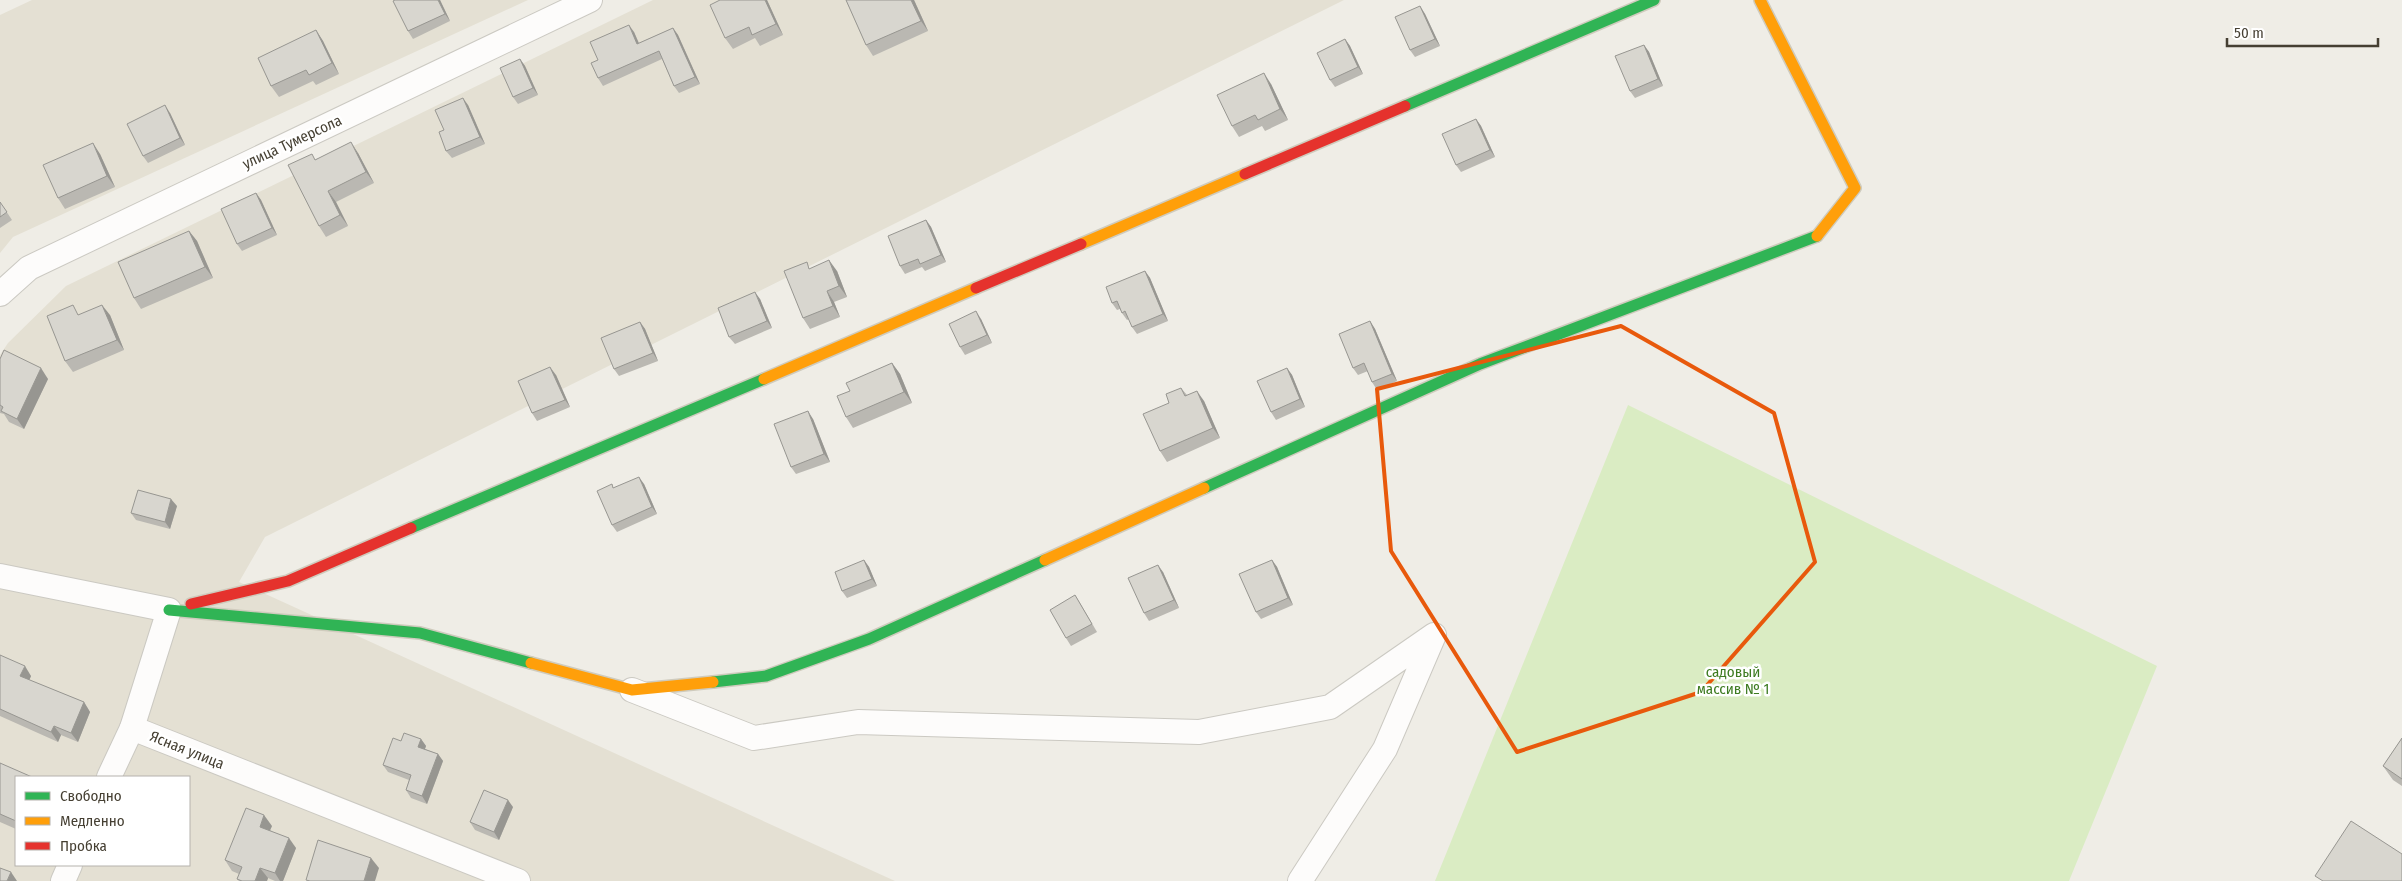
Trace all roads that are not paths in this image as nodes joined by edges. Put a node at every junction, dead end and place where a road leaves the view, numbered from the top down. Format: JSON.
{"nodes":[{"id":1,"x":590,"y":0,"type":"edge"},
{"id":2,"x":1654,"y":0,"type":"edge"},
{"id":3,"x":1760,"y":0,"type":"edge"},
{"id":4,"x":0,"y":294,"type":"edge"},
{"id":5,"x":0,"y":576,"type":"edge"},
{"id":6,"x":169,"y":610,"type":"junction"},
{"id":7,"x":632,"y":690,"type":"junction"},
{"id":8,"x":132,"y":728,"type":"junction"},
{"id":9,"x":110,"y":776,"type":"edge"},
{"id":10,"x":70,"y":866,"type":"edge"},
{"id":11,"x":63,"y":881,"type":"edge"},
{"id":12,"x":518,"y":881,"type":"edge"},
{"id":13,"x":1300,"y":881,"type":"edge"}],
"edges":[{"from":1,"to":4,"type":"street","name":"улица Тумерсола"},
{"from":2,"to":6,"type":"street"},
{"from":3,"to":7,"type":"street"},
{"from":5,"to":6,"type":"street"},
{"from":6,"to":7,"type":"street"},
{"from":6,"to":8,"type":"street","name":"Ясная улица"},
{"from":7,"to":13,"type":"street"},
{"from":8,"to":9,"type":"street"},
{"from":8,"to":12,"type":"street","name":"Ясная улица"},
{"from":10,"to":11,"type":"street"}]}
